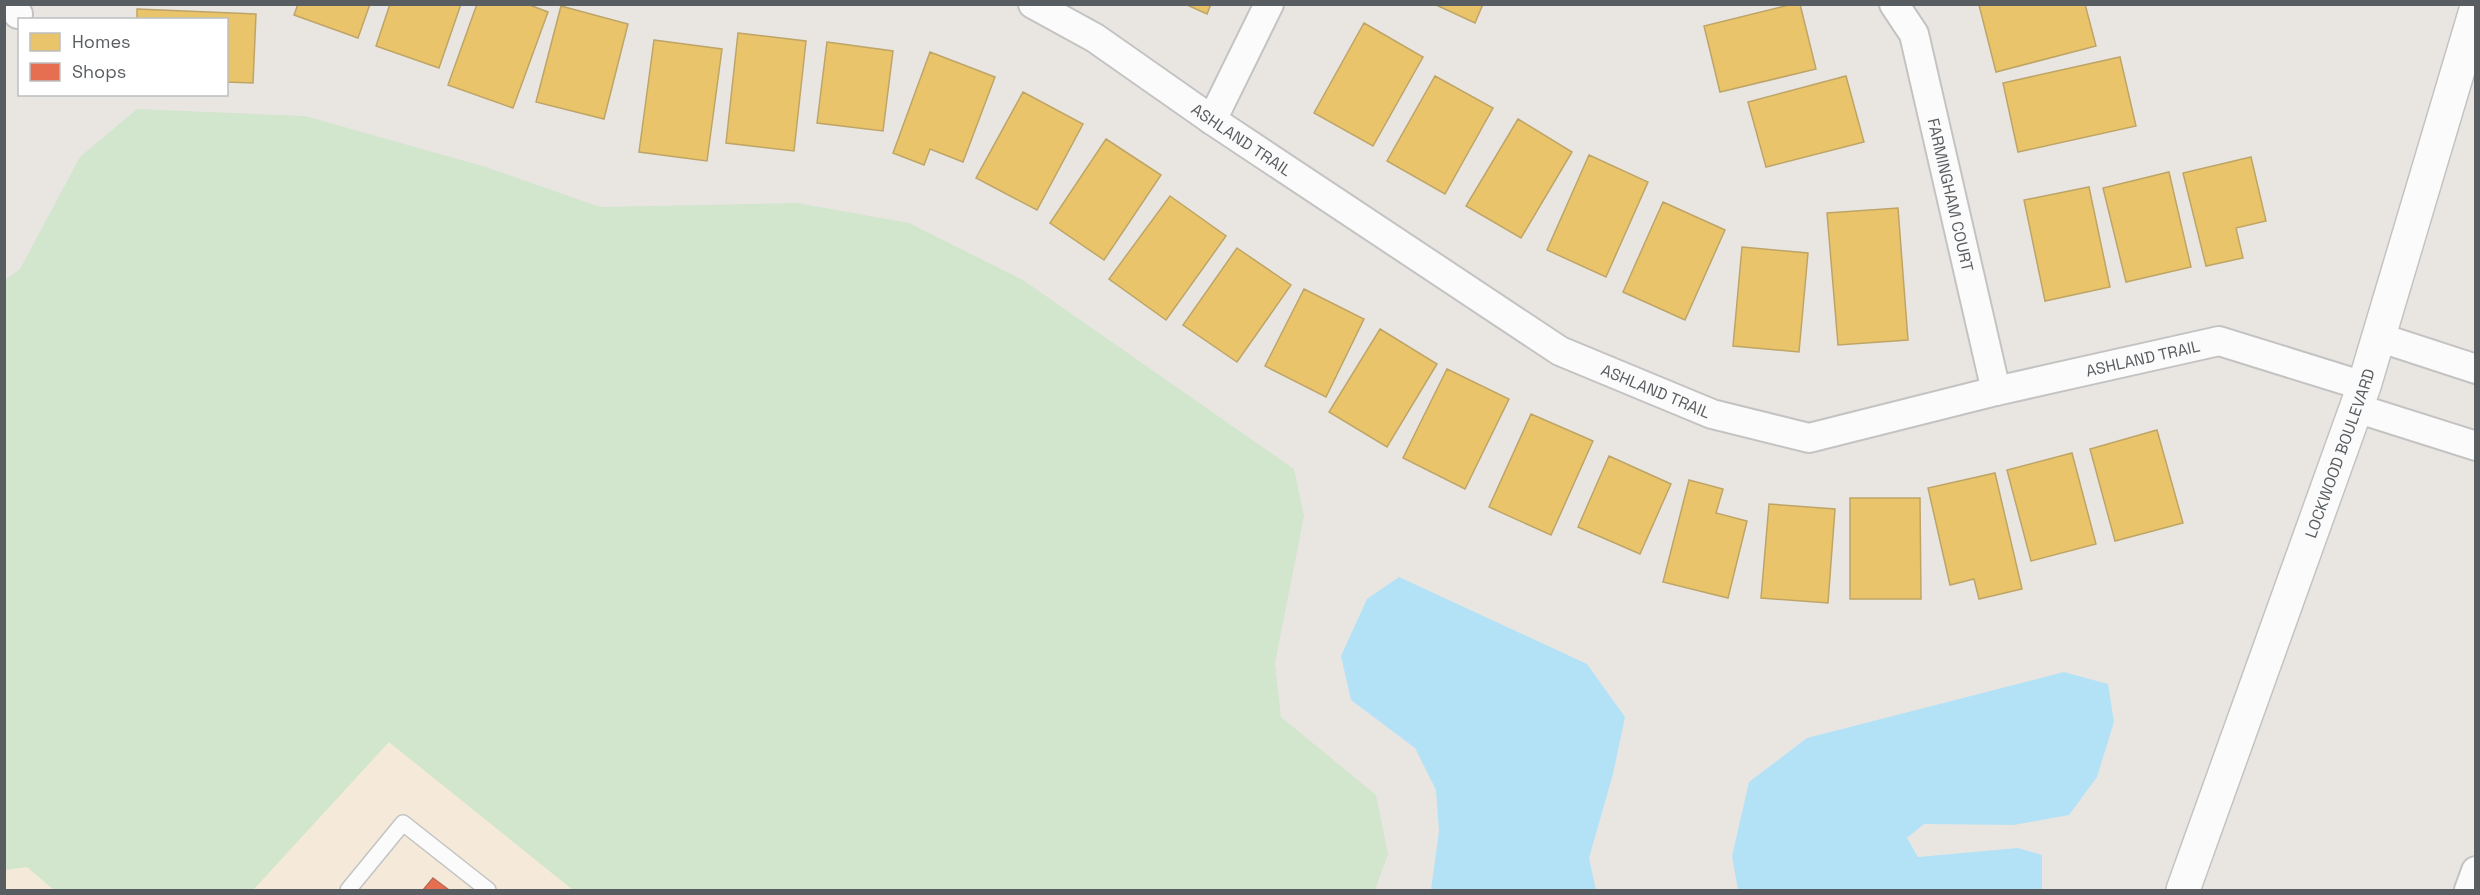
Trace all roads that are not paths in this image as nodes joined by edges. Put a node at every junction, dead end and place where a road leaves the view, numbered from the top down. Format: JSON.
{"nodes":[{"id":1,"x":1033,"y":4,"type":"edge"},
{"id":2,"x":1269,"y":4,"type":"edge"},
{"id":3,"x":1894,"y":4,"type":"edge"},
{"id":4,"x":2475,"y":10,"type":"edge"},
{"id":5,"x":1212,"y":120,"type":"junction"},
{"id":6,"x":2378,"y":337,"type":"junction"},
{"id":7,"x":2475,"y":369,"type":"edge"},
{"id":8,"x":1996,"y":391,"type":"junction"},
{"id":9,"x":2360,"y":397,"type":"junction"},
{"id":10,"x":2475,"y":446,"type":"edge"},
{"id":11,"x":2475,"y":871,"type":"edge"},
{"id":12,"x":348,"y":891,"type":"edge"},
{"id":13,"x":488,"y":891,"type":"edge"},
{"id":14,"x":2183,"y":891,"type":"edge"},
{"id":15,"x":2469,"y":891,"type":"edge"}],
"edges":[{"from":1,"to":5,"type":"street","name":"ASHLAND TRAIL"},
{"from":2,"to":5,"type":"street"},
{"from":3,"to":8,"type":"street","name":"FARMINGHAM COURT"},
{"from":4,"to":6,"type":"street","name":"LOCKWOOD BOULEVARD"},
{"from":5,"to":8,"type":"street","name":"ASHLAND TRAIL"},
{"from":6,"to":7,"type":"street"},
{"from":6,"to":9,"type":"street","name":"LOCKWOOD BOULEVARD"},
{"from":8,"to":9,"type":"street","name":"ASHLAND TRAIL"},
{"from":9,"to":10,"type":"street","name":"ASHLAND TRAIL"},
{"from":9,"to":14,"type":"street","name":"LOCKWOOD BOULEVARD"},
{"from":11,"to":15,"type":"street"},
{"from":12,"to":13,"type":"lane"}]}
